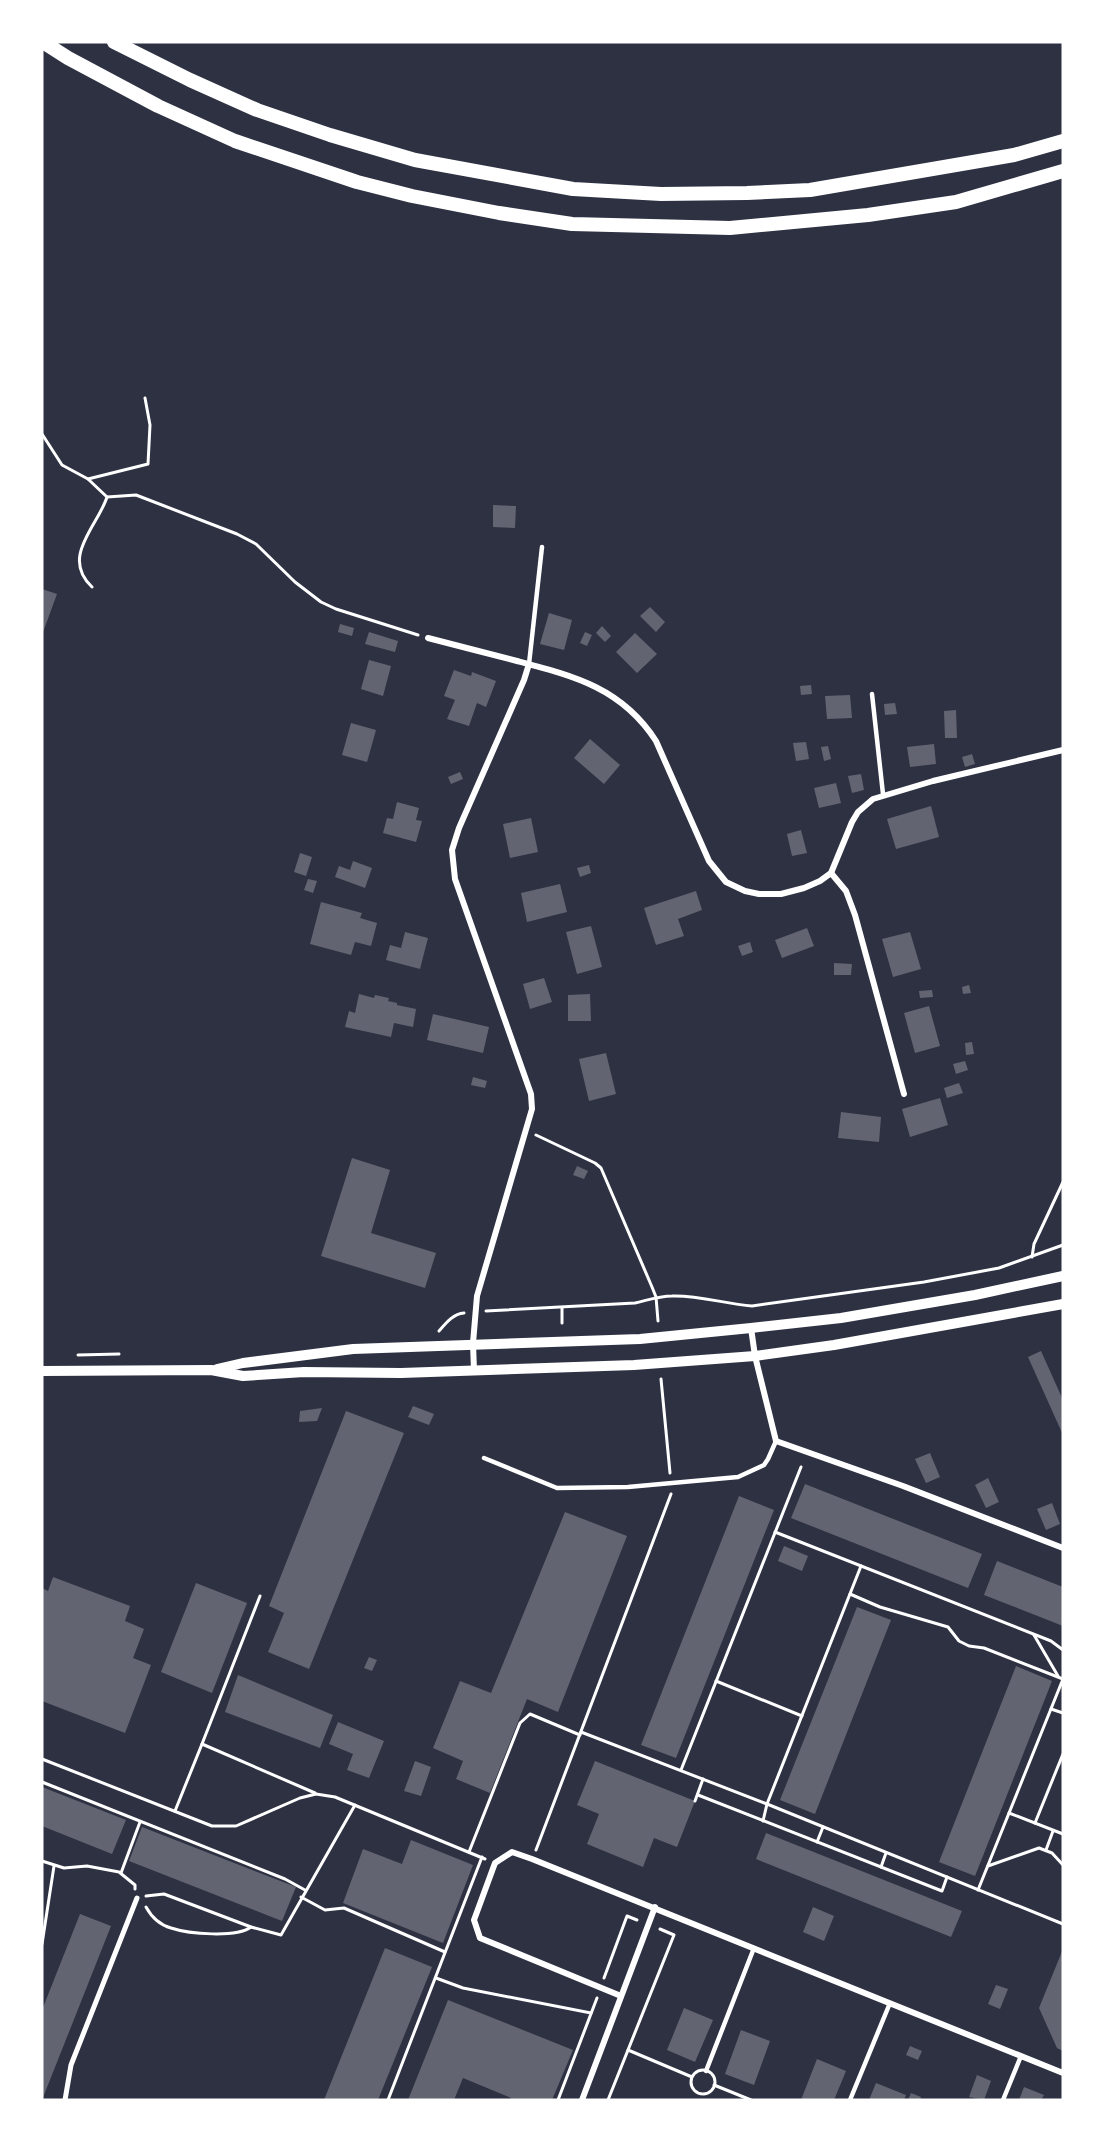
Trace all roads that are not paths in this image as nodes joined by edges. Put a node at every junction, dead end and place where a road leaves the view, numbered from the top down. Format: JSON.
{"nodes":[{"id":1,"x":43,"y":42,"type":"edge"},
{"id":2,"x":114,"y":42,"type":"edge"},
{"id":3,"x":1063,"y":141,"type":"edge"},
{"id":4,"x":1063,"y":171,"type":"edge"},
{"id":5,"x":542,"y":547,"type":"dead end"},
{"id":6,"x":428,"y":638,"type":"road end"},
{"id":7,"x":529,"y":664,"type":"junction"},
{"id":8,"x":872,"y":694,"type":"dead end"},
{"id":9,"x":1063,"y":750,"type":"edge"},
{"id":10,"x":882,"y":794,"type":"junction"},
{"id":11,"x":831,"y":873,"type":"junction"},
{"id":12,"x":904,"y":1094,"type":"dead end"},
{"id":13,"x":1063,"y":1276,"type":"edge"},
{"id":14,"x":1063,"y":1304,"type":"edge"},
{"id":15,"x":751,"y":1328,"type":"junction"},
{"id":16,"x":473,"y":1343,"type":"junction"},
{"id":17,"x":755,"y":1356,"type":"junction"},
{"id":18,"x":211,"y":1370,"type":"junction"},
{"id":19,"x":42,"y":1371,"type":"edge"},
{"id":20,"x":474,"y":1371,"type":"junction"},
{"id":21,"x":776,"y":1441,"type":"junction"},
{"id":22,"x":484,"y":1458,"type":"dead end"},
{"id":23,"x":1063,"y":1548,"type":"edge"},
{"id":24,"x":137,"y":1898,"type":"road end"},
{"id":25,"x":655,"y":1907,"type":"junction"},
{"id":26,"x":754,"y":1948,"type":"junction"},
{"id":27,"x":621,"y":1996,"type":"junction"},
{"id":28,"x":890,"y":2003,"type":"junction"},
{"id":29,"x":1021,"y":2056,"type":"junction"},
{"id":30,"x":706,"y":2071,"type":"dead end"},
{"id":31,"x":1063,"y":2073,"type":"edge"},
{"id":32,"x":66,"y":2100,"type":"edge"},
{"id":33,"x":582,"y":2100,"type":"edge"},
{"id":34,"x":850,"y":2100,"type":"edge"},
{"id":35,"x":1003,"y":2100,"type":"edge"}],
"edges":[{"from":1,"to":4,"type":"highway"},
{"from":2,"to":3,"type":"highway"},
{"from":5,"to":7,"type":"lane"},
{"from":6,"to":7,"type":"street"},
{"from":7,"to":11,"type":"street"},
{"from":7,"to":16,"type":"street"},
{"from":8,"to":10,"type":"lane"},
{"from":9,"to":10,"type":"street"},
{"from":10,"to":11,"type":"street"},
{"from":11,"to":12,"type":"street"},
{"from":13,"to":15,"type":"street"},
{"from":14,"to":17,"type":"street"},
{"from":15,"to":16,"type":"street"},
{"from":15,"to":17,"type":"street"},
{"from":16,"to":18,"type":"street"},
{"from":16,"to":20,"type":"street"},
{"from":17,"to":20,"type":"street"},
{"from":17,"to":21,"type":"street"},
{"from":18,"to":19,"type":"street"},
{"from":18,"to":20,"type":"street"},
{"from":21,"to":22,"type":"lane"},
{"from":21,"to":23,"type":"street"},
{"from":24,"to":32,"type":"street"},
{"from":25,"to":26,"type":"street"},
{"from":25,"to":27,"type":"street"},
{"from":25,"to":27,"type":"street"},
{"from":26,"to":28,"type":"street"},
{"from":26,"to":30,"type":"lane"},
{"from":27,"to":33,"type":"street"},
{"from":28,"to":29,"type":"street"},
{"from":28,"to":34,"type":"lane"},
{"from":29,"to":31,"type":"street"},
{"from":29,"to":35,"type":"lane"}]}
